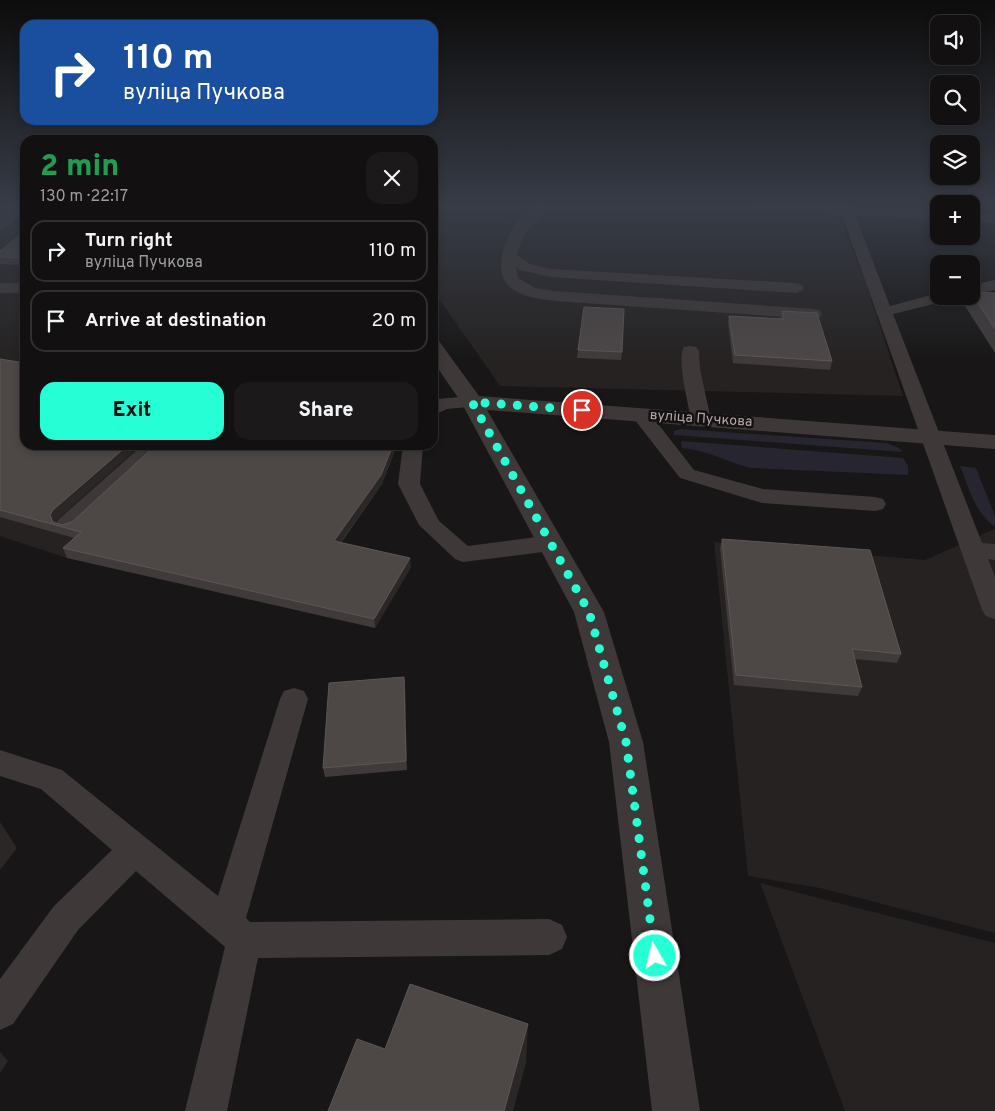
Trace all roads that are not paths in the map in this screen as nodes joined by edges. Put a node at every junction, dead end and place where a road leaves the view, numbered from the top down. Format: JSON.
{"nodes":[{"id":1,"x":510,"y":258,"type":"edge"},
{"id":2,"x":513,"y":258,"type":"edge"},
{"id":3,"x":864,"y":258,"type":"edge"},
{"id":4,"x":995,"y":285,"type":"edge"},
{"id":5,"x":0,"y":288,"type":"edge"},
{"id":6,"x":20,"y":288,"type":"edge"},
{"id":7,"x":796,"y":288,"type":"dead end"},
{"id":8,"x":980,"y":288,"type":"edge"},
{"id":9,"x":930,"y":300,"type":"edge"},
{"id":10,"x":884,"y":312,"type":"junction"},
{"id":11,"x":815,"y":314,"type":"edge"},
{"id":12,"x":690,"y":351,"type":"dead end"},
{"id":13,"x":438,"y":353,"type":"edge"},
{"id":14,"x":472,"y":402,"type":"junction"},
{"id":15,"x":438,"y":406,"type":"edge"},
{"id":16,"x":641,"y":415,"type":"junction"},
{"id":17,"x":701,"y":420,"type":"junction"},
{"id":18,"x":931,"y":436,"type":"junction"},
{"id":19,"x":995,"y":442,"type":"edge"},
{"id":20,"x":149,"y":450,"type":"edge"},
{"id":21,"x":412,"y":450,"type":"edge"},
{"id":22,"x":875,"y":504,"type":"dead end"},
{"id":23,"x":66,"y":525,"type":"edge"},
{"id":24,"x":551,"y":543,"type":"junction"},
{"id":25,"x":984,"y":550,"type":"edge"},
{"id":26,"x":995,"y":610,"type":"edge"},
{"id":27,"x":294,"y":699,"type":"dead end"},
{"id":28,"x":0,"y":762,"type":"edge"},
{"id":29,"x":135,"y":849,"type":"junction"},
{"id":30,"x":235,"y":932,"type":"junction"},
{"id":31,"x":549,"y":937,"type":"dead end"},
{"id":32,"x":0,"y":1011,"type":"edge"},
{"id":33,"x":206,"y":1111,"type":"edge"},
{"id":34,"x":676,"y":1111,"type":"edge"}],
"edges":[{"from":1,"to":11,"type":"lane"},
{"from":2,"to":7,"type":"lane"},
{"from":3,"to":10,"type":"lane"},
{"from":4,"to":8,"type":"lane"},
{"from":5,"to":6,"type":"lane"},
{"from":9,"to":10,"type":"lane"},
{"from":10,"to":18,"type":"lane"},
{"from":12,"to":17,"type":"lane"},
{"from":13,"to":14,"type":"street"},
{"from":14,"to":15,"type":"lane"},
{"from":14,"to":16,"type":"street","name":"вуліца Пучкова"},
{"from":14,"to":24,"type":"street"},
{"from":16,"to":17,"type":"street","name":"вуліца Пучкова"},
{"from":16,"to":22,"type":"lane"},
{"from":17,"to":18,"type":"street","name":"вуліца Пучкова"},
{"from":18,"to":19,"type":"street","name":"вуліца Пучкова"},
{"from":18,"to":25,"type":"lane"},
{"from":20,"to":23,"type":"lane"},
{"from":21,"to":24,"type":"lane"},
{"from":24,"to":34,"type":"street"},
{"from":25,"to":26,"type":"lane"},
{"from":27,"to":30,"type":"lane"},
{"from":28,"to":29,"type":"lane"},
{"from":29,"to":30,"type":"lane"},
{"from":29,"to":32,"type":"lane"},
{"from":30,"to":31,"type":"lane"},
{"from":30,"to":33,"type":"lane"}]}
